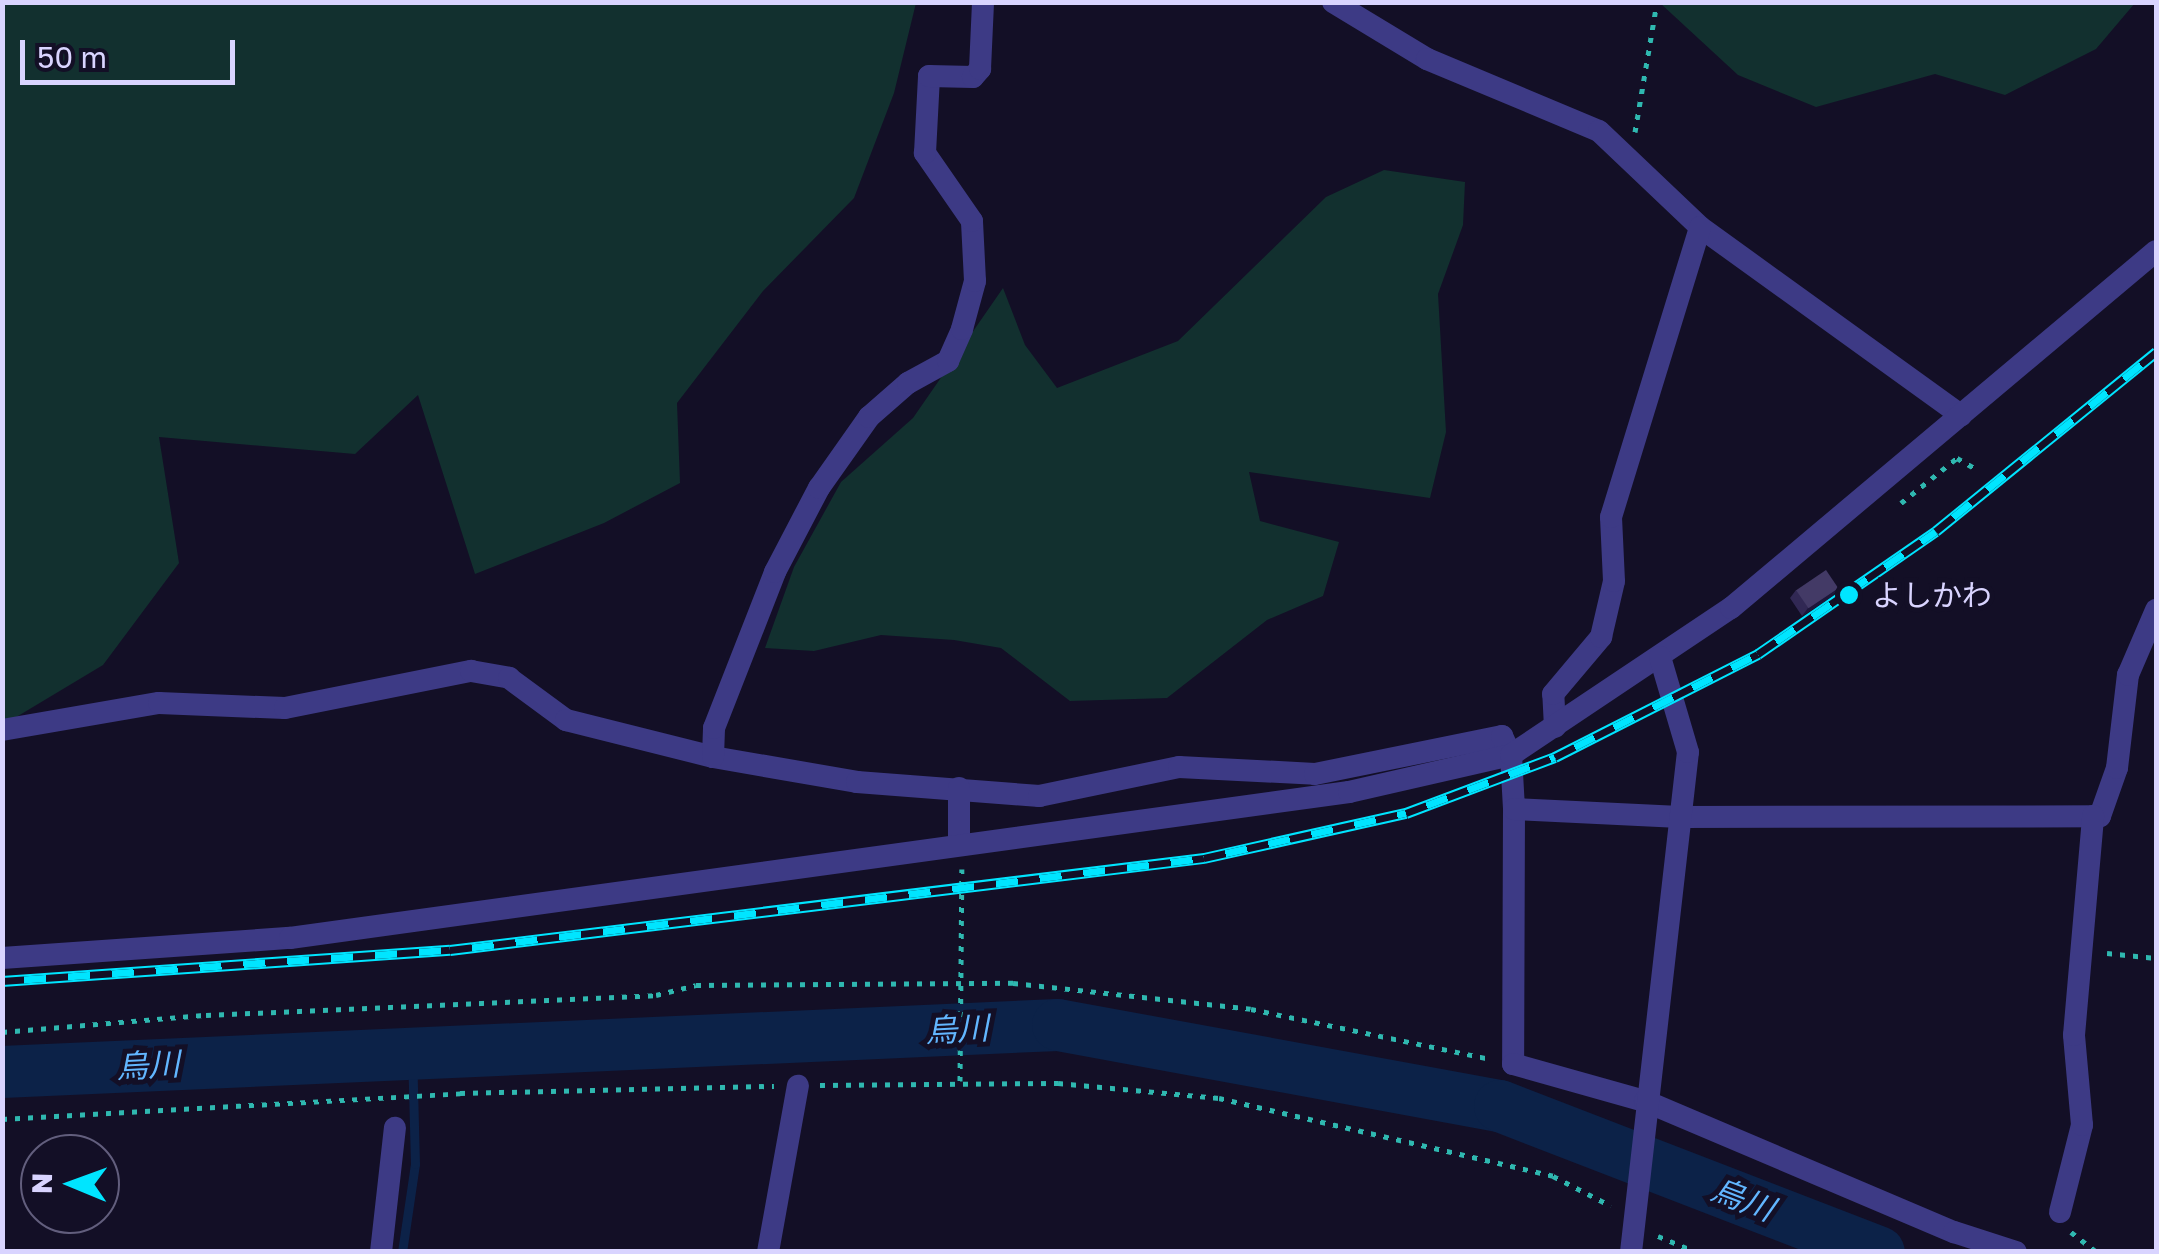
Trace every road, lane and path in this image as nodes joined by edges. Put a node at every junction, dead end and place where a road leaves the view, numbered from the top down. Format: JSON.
{"nodes":[{"id":1,"x":983,"y":2,"type":"edge"},
{"id":2,"x":1333,"y":2,"type":"edge"},
{"id":3,"x":1658,"y":2,"type":"edge"},
{"id":4,"x":1630,"y":159,"type":"junction"},
{"id":5,"x":1700,"y":227,"type":"junction"},
{"id":6,"x":2156,"y":251,"type":"edge"},
{"id":7,"x":1961,"y":415,"type":"junction"},
{"id":8,"x":2156,"y":610,"type":"edge"},
{"id":9,"x":1660,"y":657,"type":"junction"},
{"id":10,"x":1554,"y":727,"type":"junction"},
{"id":11,"x":2,"y":730,"type":"edge"},
{"id":12,"x":1512,"y":755,"type":"junction"},
{"id":13,"x":713,"y":757,"type":"junction"},
{"id":14,"x":958,"y":788,"type":"junction"},
{"id":15,"x":1514,"y":809,"type":"junction"},
{"id":16,"x":1680,"y":816,"type":"junction"},
{"id":17,"x":2093,"y":816,"type":"junction"},
{"id":18,"x":958,"y":845,"type":"junction"},
{"id":19,"x":2084,"y":951,"type":"junction"},
{"id":20,"x":2,"y":958,"type":"edge"},
{"id":21,"x":2156,"y":958,"type":"edge"},
{"id":22,"x":961,"y":984,"type":"junction"},
{"id":23,"x":2,"y":1032,"type":"edge"},
{"id":24,"x":1513,"y":1064,"type":"junction"},
{"id":25,"x":960,"y":1081,"type":"junction"},
{"id":26,"x":798,"y":1086,"type":"junction"},
{"id":27,"x":1644,"y":1106,"type":"junction"},
{"id":28,"x":2,"y":1120,"type":"edge"},
{"id":29,"x":395,"y":1128,"type":"dead end"},
{"id":30,"x":1633,"y":1211,"type":"junction"},
{"id":31,"x":2060,"y":1212,"type":"dead end"},
{"id":32,"x":381,"y":1252,"type":"edge"},
{"id":33,"x":768,"y":1252,"type":"edge"},
{"id":34,"x":1631,"y":1252,"type":"edge"},
{"id":35,"x":1696,"y":1252,"type":"edge"},
{"id":36,"x":2016,"y":1252,"type":"edge"}],
"edges":[{"from":1,"to":13,"type":"street"},
{"from":2,"to":4,"type":"street"},
{"from":3,"to":4,"type":"path"},
{"from":4,"to":5,"type":"street"},
{"from":5,"to":7,"type":"street"},
{"from":5,"to":10,"type":"street"},
{"from":6,"to":7,"type":"street"},
{"from":7,"to":9,"type":"street"},
{"from":8,"to":17,"type":"street"},
{"from":9,"to":10,"type":"street"},
{"from":9,"to":16,"type":"street"},
{"from":10,"to":12,"type":"street"},
{"from":11,"to":13,"type":"street"},
{"from":12,"to":14,"type":"street"},
{"from":12,"to":15,"type":"street"},
{"from":12,"to":18,"type":"street"},
{"from":13,"to":14,"type":"street"},
{"from":14,"to":18,"type":"street"},
{"from":15,"to":16,"type":"street"},
{"from":15,"to":24,"type":"street"},
{"from":16,"to":17,"type":"street"},
{"from":16,"to":27,"type":"street"},
{"from":17,"to":19,"type":"street"},
{"from":18,"to":20,"type":"street"},
{"from":18,"to":22,"type":"path"},
{"from":19,"to":21,"type":"path"},
{"from":19,"to":31,"type":"street"},
{"from":22,"to":23,"type":"path"},
{"from":22,"to":24,"type":"path"},
{"from":22,"to":25,"type":"path"},
{"from":24,"to":27,"type":"street"},
{"from":25,"to":26,"type":"path"},
{"from":25,"to":30,"type":"path"},
{"from":26,"to":28,"type":"path"},
{"from":26,"to":33,"type":"street"},
{"from":27,"to":30,"type":"street"},
{"from":27,"to":36,"type":"street"},
{"from":29,"to":32,"type":"street"},
{"from":30,"to":34,"type":"street"},
{"from":30,"to":35,"type":"path"}]}
